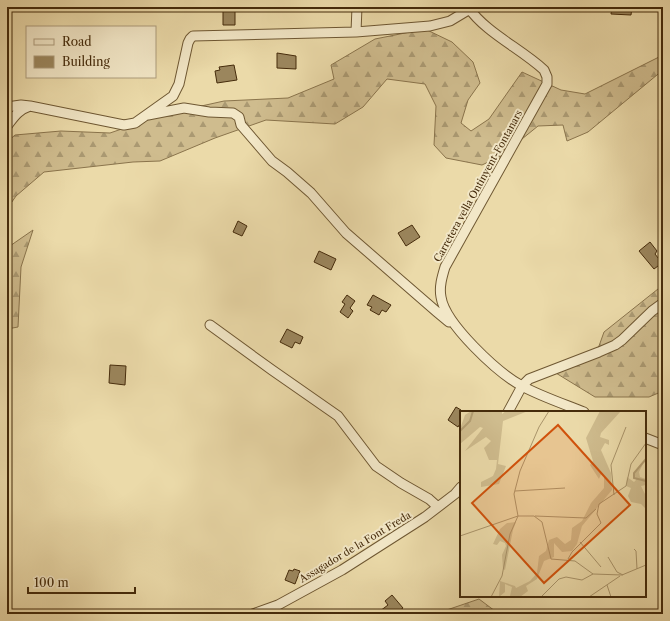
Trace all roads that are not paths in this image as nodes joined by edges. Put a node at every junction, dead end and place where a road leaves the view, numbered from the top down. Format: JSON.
{"nodes":[{"id":1,"x":358,"y":7,"type":"edge"},
{"id":2,"x":469,"y":8,"type":"edge"},
{"id":3,"x":356,"y":32,"type":"junction"},
{"id":4,"x":30,"y":106,"type":"junction"},
{"id":5,"x":7,"y":107,"type":"edge"},
{"id":6,"x":145,"y":116,"type":"junction"},
{"id":7,"x":7,"y":126,"type":"edge"},
{"id":8,"x":663,"y":303,"type":"edge"},
{"id":9,"x":210,"y":325,"type":"dead end"},
{"id":10,"x":455,"y":326,"type":"junction"},
{"id":11,"x":522,"y":386,"type":"junction"},
{"id":12,"x":509,"y":411,"type":"edge"},
{"id":13,"x":582,"y":411,"type":"edge"},
{"id":14,"x":646,"y":438,"type":"edge"},
{"id":15,"x":663,"y":445,"type":"edge"},
{"id":16,"x":460,"y":487,"type":"edge"},
{"id":17,"x":438,"y":507,"type":"junction"},
{"id":18,"x":252,"y":614,"type":"edge"}],
"edges":[{"from":1,"to":3,"type":"street"},
{"from":2,"to":3,"type":"street"},
{"from":2,"to":10,"type":"street","name":"Carretera vella Ontinyent-Fontanars"},
{"from":3,"to":6,"type":"street"},
{"from":4,"to":5,"type":"street"},
{"from":4,"to":6,"type":"street"},
{"from":4,"to":7,"type":"street"},
{"from":6,"to":10,"type":"street"},
{"from":8,"to":11,"type":"street"},
{"from":9,"to":17,"type":"street"},
{"from":10,"to":11,"type":"street","name":"Carretera vella Ontinyent-Fontanars"},
{"from":11,"to":12,"type":"street"},
{"from":11,"to":13,"type":"street","name":"Carretera vella Ontinyent-Fontanars"},
{"from":14,"to":15,"type":"street"},
{"from":16,"to":17,"type":"street","name":"Assagador de la Font Freda"},
{"from":17,"to":18,"type":"street","name":"Assagador de la Font Freda"}]}
